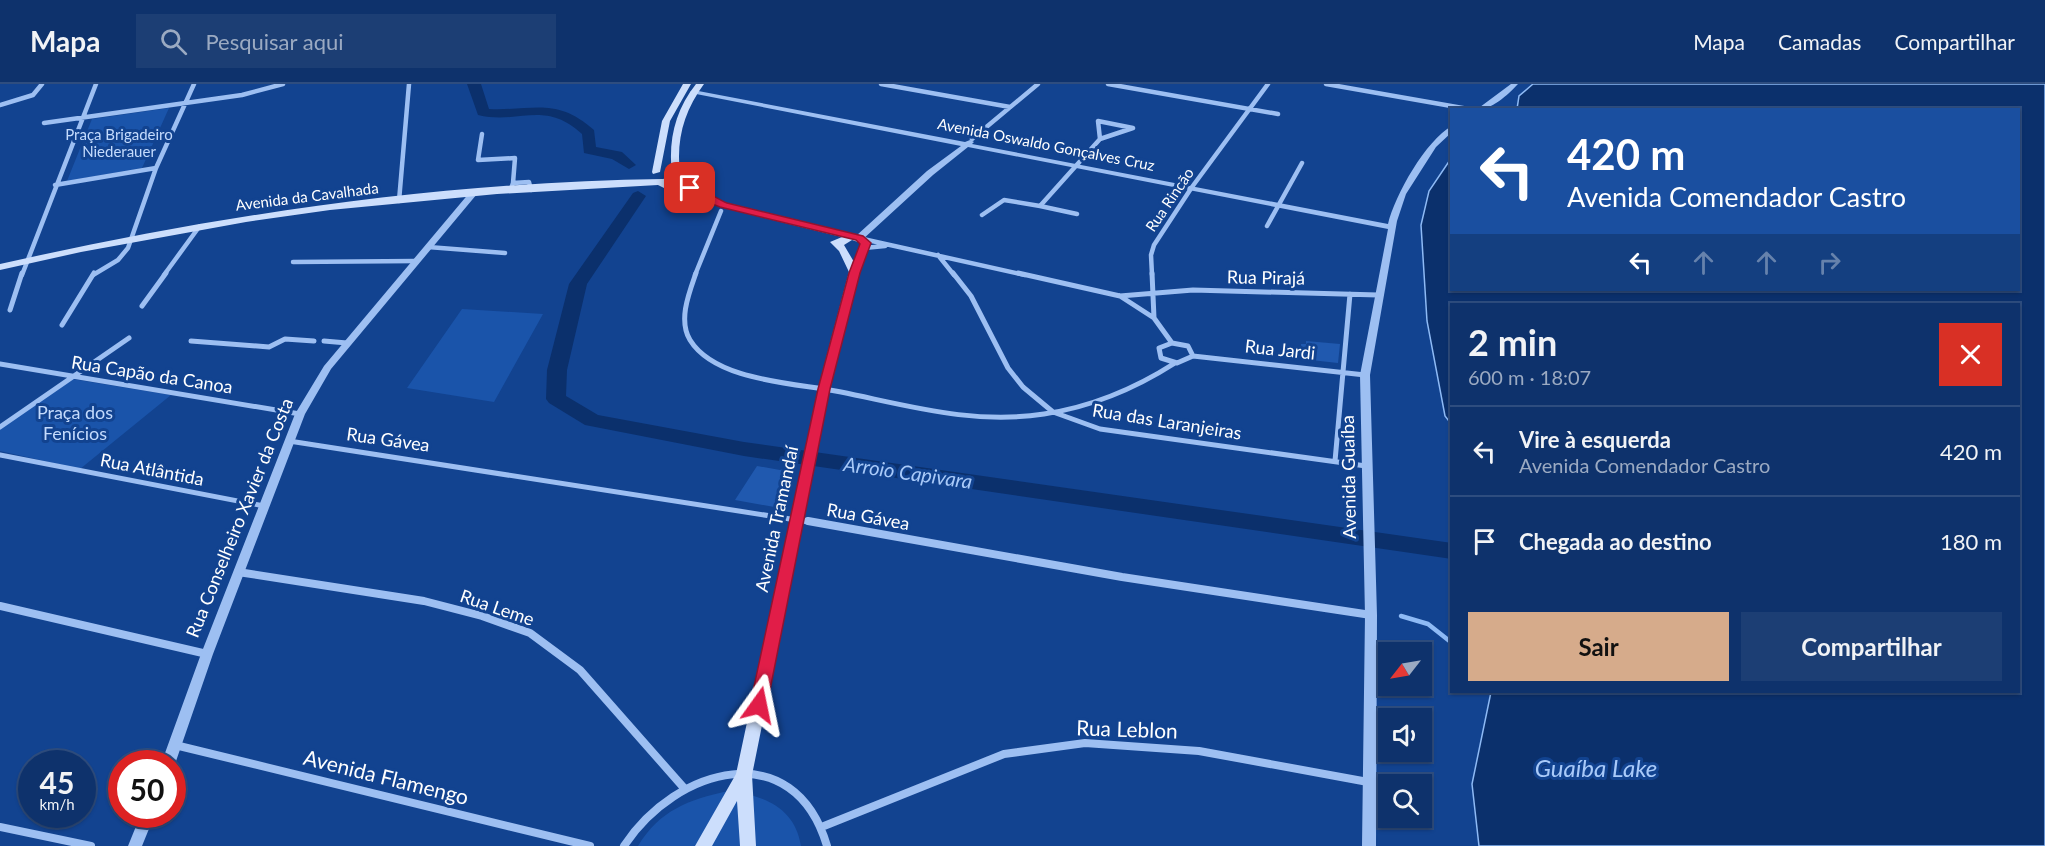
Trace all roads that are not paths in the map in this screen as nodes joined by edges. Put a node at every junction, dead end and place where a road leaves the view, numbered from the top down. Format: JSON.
{"nodes":[{"id":1,"x":42,"y":84,"type":"edge"},
{"id":2,"x":96,"y":84,"type":"edge"},
{"id":3,"x":194,"y":84,"type":"edge"},
{"id":4,"x":284,"y":84,"type":"edge"},
{"id":5,"x":409,"y":84,"type":"edge"},
{"id":6,"x":687,"y":84,"type":"edge"},
{"id":7,"x":881,"y":84,"type":"edge"},
{"id":8,"x":1038,"y":84,"type":"edge"},
{"id":9,"x":1108,"y":84,"type":"edge"},
{"id":10,"x":1268,"y":84,"type":"edge"},
{"id":11,"x":1326,"y":84,"type":"edge"},
{"id":12,"x":1515,"y":84,"type":"edge"},
{"id":13,"x":697,"y":88,"type":"edge"},
{"id":14,"x":186,"y":103,"type":"junction"},
{"id":15,"x":0,"y":105,"type":"edge"},
{"id":16,"x":1010,"y":107,"type":"junction"},
{"id":17,"x":1463,"y":108,"type":"edge"},
{"id":18,"x":1482,"y":108,"type":"edge"},
{"id":19,"x":1251,"y":109,"type":"junction"},
{"id":20,"x":1278,"y":114,"type":"dead end"},
{"id":21,"x":82,"y":118,"type":"junction"},
{"id":22,"x":44,"y":123,"type":"dead end"},
{"id":23,"x":1450,"y":130,"type":"edge"},
{"id":24,"x":482,"y":134,"type":"dead end"},
{"id":25,"x":1100,"y":139,"type":"junction"},
{"id":26,"x":970,"y":141,"type":"junction"},
{"id":27,"x":1078,"y":163,"type":"junction"},
{"id":28,"x":1302,"y":163,"type":"dead end"},
{"id":29,"x":156,"y":168,"type":"junction"},
{"id":30,"x":676,"y":174,"type":"junction"},
{"id":31,"x":655,"y":177,"type":"junction"},
{"id":32,"x":55,"y":185,"type":"junction"},
{"id":33,"x":1194,"y":185,"type":"junction"},
{"id":34,"x":512,"y":187,"type":"junction"},
{"id":35,"x":473,"y":194,"type":"junction"},
{"id":36,"x":399,"y":201,"type":"junction"},
{"id":37,"x":1279,"y":201,"type":"junction"},
{"id":38,"x":1040,"y":206,"type":"junction"},
{"id":39,"x":720,"y":211,"type":"junction"},
{"id":40,"x":1077,"y":214,"type":"dead end"},
{"id":41,"x":982,"y":215,"type":"dead end"},
{"id":42,"x":1393,"y":224,"type":"junction"},
{"id":43,"x":1267,"y":226,"type":"dead end"},
{"id":44,"x":199,"y":227,"type":"junction"},
{"id":45,"x":131,"y":240,"type":"junction"},
{"id":46,"x":861,"y":242,"type":"junction"},
{"id":47,"x":428,"y":247,"type":"junction"},
{"id":48,"x":841,"y":247,"type":"junction"},
{"id":49,"x":505,"y":253,"type":"dead end"},
{"id":50,"x":937,"y":255,"type":"junction"},
{"id":51,"x":27,"y":260,"type":"junction"},
{"id":52,"x":416,"y":261,"type":"junction"},
{"id":53,"x":293,"y":262,"type":"dead end"},
{"id":54,"x":0,"y":267,"type":"edge"},
{"id":55,"x":854,"y":273,"type":"junction"},
{"id":56,"x":1153,"y":294,"type":"junction"},
{"id":57,"x":1350,"y":294,"type":"junction"},
{"id":58,"x":1378,"y":295,"type":"junction"},
{"id":59,"x":1120,"y":296,"type":"junction"},
{"id":60,"x":142,"y":306,"type":"dead end"},
{"id":61,"x":10,"y":310,"type":"dead end"},
{"id":62,"x":1154,"y":318,"type":"junction"},
{"id":63,"x":62,"y":325,"type":"dead end"},
{"id":64,"x":129,"y":338,"type":"dead end"},
{"id":65,"x":191,"y":341,"type":"dead end"},
{"id":66,"x":314,"y":341,"type":"dead end"},
{"id":67,"x":324,"y":341,"type":"dead end"},
{"id":68,"x":347,"y":343,"type":"junction"},
{"id":69,"x":1172,"y":343,"type":"junction"},
{"id":70,"x":1193,"y":356,"type":"junction"},
{"id":71,"x":1175,"y":363,"type":"junction"},
{"id":72,"x":0,"y":364,"type":"edge"},
{"id":73,"x":1342,"y":371,"type":"junction"},
{"id":74,"x":1365,"y":375,"type":"junction"},
{"id":75,"x":71,"y":377,"type":"junction"},
{"id":76,"x":824,"y":389,"type":"junction"},
{"id":77,"x":1053,"y":412,"type":"junction"},
{"id":78,"x":300,"y":414,"type":"junction"},
{"id":79,"x":0,"y":427,"type":"edge"},
{"id":80,"x":289,"y":441,"type":"junction"},
{"id":81,"x":0,"y":455,"type":"edge"},
{"id":82,"x":1335,"y":462,"type":"junction"},
{"id":83,"x":1366,"y":466,"type":"junction"},
{"id":84,"x":264,"y":506,"type":"junction"},
{"id":85,"x":797,"y":519,"type":"junction"},
{"id":86,"x":238,"y":572,"type":"junction"},
{"id":87,"x":0,"y":606,"type":"edge"},
{"id":88,"x":1371,"y":615,"type":"junction"},
{"id":89,"x":207,"y":654,"type":"junction"},
{"id":90,"x":175,"y":745,"type":"junction"},
{"id":91,"x":173,"y":750,"type":"edge"},
{"id":92,"x":744,"y":775,"type":"junction"},
{"id":93,"x":1368,"y":782,"type":"junction"},
{"id":94,"x":684,"y":788,"type":"junction"},
{"id":95,"x":721,"y":811,"type":"junction"},
{"id":96,"x":747,"y":816,"type":"junction"},
{"id":97,"x":824,"y":826,"type":"junction"},
{"id":98,"x":0,"y":827,"type":"edge"},
{"id":99,"x":142,"y":828,"type":"edge"},
{"id":100,"x":92,"y":846,"type":"edge"},
{"id":101,"x":135,"y":846,"type":"edge"},
{"id":102,"x":590,"y":846,"type":"edge"},
{"id":103,"x":624,"y":846,"type":"edge"},
{"id":104,"x":703,"y":846,"type":"edge"},
{"id":105,"x":748,"y":846,"type":"edge"},
{"id":106,"x":827,"y":846,"type":"edge"},
{"id":107,"x":1369,"y":846,"type":"edge"}],
"edges":[{"from":1,"to":15,"type":"street"},
{"from":2,"to":21,"type":"street"},
{"from":3,"to":14,"type":"street"},
{"from":4,"to":14,"type":"street"},
{"from":5,"to":36,"type":"street"},
{"from":6,"to":31,"type":"main road"},
{"from":7,"to":16,"type":"street"},
{"from":8,"to":16,"type":"street","name":"Avenida Tramandaí"},
{"from":9,"to":19,"type":"street"},
{"from":10,"to":19,"type":"street","name":"Rua Rincão"},
{"from":11,"to":17,"type":"street"},
{"from":12,"to":18,"type":"street"},
{"from":13,"to":26,"type":"street","name":"Avenida Oswaldo Gonçalves Cruz"},
{"from":13,"to":30,"type":"main road"},
{"from":14,"to":21,"type":"street"},
{"from":14,"to":29,"type":"street"},
{"from":16,"to":26,"type":"street","name":"Avenida Tramandaí"},
{"from":19,"to":20,"type":"street"},
{"from":19,"to":33,"type":"street","name":"Rua Rincão"},
{"from":21,"to":22,"type":"street"},
{"from":21,"to":32,"type":"street"},
{"from":23,"to":42,"type":"street","name":"Avenida Guaíba"},
{"from":24,"to":34,"type":"street"},
{"from":25,"to":25,"type":"street"},
{"from":25,"to":27,"type":"street"},
{"from":26,"to":27,"type":"street","name":"Avenida Oswaldo Gonçalves Cruz"},
{"from":26,"to":46,"type":"street","name":"Avenida Tramandaí"},
{"from":27,"to":33,"type":"street","name":"Avenida Oswaldo Gonçalves Cruz"},
{"from":27,"to":38,"type":"street"},
{"from":28,"to":37,"type":"street"},
{"from":29,"to":32,"type":"street"},
{"from":29,"to":45,"type":"street"},
{"from":30,"to":31,"type":"main road"},
{"from":30,"to":46,"type":"main road"},
{"from":31,"to":34,"type":"main road","name":"Avenida da Cavalhada"},
{"from":31,"to":39,"type":"main road"},
{"from":32,"to":51,"type":"street"},
{"from":33,"to":37,"type":"street","name":"Avenida Oswaldo Gonçalves Cruz"},
{"from":33,"to":56,"type":"street","name":"Rua Rincão"},
{"from":34,"to":35,"type":"main road","name":"Avenida da Cavalhada"},
{"from":35,"to":36,"type":"main road","name":"Avenida da Cavalhada"},
{"from":35,"to":47,"type":"street","name":"Rua Conselheiro Xavier da Costa"},
{"from":36,"to":44,"type":"main road","name":"Avenida da Cavalhada"},
{"from":37,"to":42,"type":"street","name":"Avenida Oswaldo Gonçalves Cruz"},
{"from":37,"to":43,"type":"street"},
{"from":38,"to":40,"type":"street"},
{"from":38,"to":41,"type":"street"},
{"from":39,"to":48,"type":"main road"},
{"from":39,"to":76,"type":"street"},
{"from":42,"to":58,"type":"street","name":"Avenida Guaíba"},
{"from":44,"to":45,"type":"main road","name":"Avenida da Cavalhada"},
{"from":44,"to":60,"type":"street"},
{"from":45,"to":51,"type":"main road","name":"Avenida da Cavalhada"},
{"from":45,"to":63,"type":"street"},
{"from":46,"to":48,"type":"main road"},
{"from":46,"to":50,"type":"street"},
{"from":46,"to":55,"type":"main road","name":"Avenida Tramandaí"},
{"from":47,"to":49,"type":"street"},
{"from":47,"to":52,"type":"street","name":"Rua Conselheiro Xavier da Costa"},
{"from":48,"to":55,"type":"main road"},
{"from":50,"to":59,"type":"street"},
{"from":50,"to":77,"type":"street","name":"Rua das Laranjeiras"},
{"from":51,"to":54,"type":"main road","name":"Avenida da Cavalhada"},
{"from":51,"to":61,"type":"street"},
{"from":52,"to":53,"type":"street"},
{"from":52,"to":68,"type":"street","name":"Rua Conselheiro Xavier da Costa"},
{"from":55,"to":76,"type":"main road","name":"Avenida Tramandaí"},
{"from":56,"to":57,"type":"street","name":"Rua Pirajá"},
{"from":56,"to":59,"type":"street","name":"Rua Pirajá"},
{"from":56,"to":62,"type":"street","name":"Rua Rincão"},
{"from":57,"to":58,"type":"street","name":"Rua Pirajá"},
{"from":57,"to":73,"type":"street","name":"Avenida Guaíba"},
{"from":58,"to":74,"type":"street","name":"Avenida Guaíba"},
{"from":59,"to":62,"type":"street"},
{"from":62,"to":69,"type":"street"},
{"from":64,"to":75,"type":"street"},
{"from":65,"to":66,"type":"street"},
{"from":67,"to":68,"type":"street"},
{"from":68,"to":78,"type":"street","name":"Rua Conselheiro Xavier da Costa"},
{"from":69,"to":70,"type":"street"},
{"from":69,"to":71,"type":"street"},
{"from":70,"to":71,"type":"street"},
{"from":70,"to":73,"type":"street","name":"Rua Jardi"},
{"from":71,"to":77,"type":"street"},
{"from":72,"to":75,"type":"street","name":"Rua Capão da Canoa"},
{"from":73,"to":74,"type":"street","name":"Rua Jardi"},
{"from":73,"to":82,"type":"street","name":"Avenida Guaíba"},
{"from":74,"to":83,"type":"street","name":"Avenida Guaíba"},
{"from":75,"to":78,"type":"street","name":"Rua Capão da Canoa"},
{"from":75,"to":79,"type":"street"},
{"from":76,"to":77,"type":"street"},
{"from":76,"to":85,"type":"main road","name":"Avenida Tramandaí"},
{"from":77,"to":82,"type":"street","name":"Rua das Laranjeiras"},
{"from":78,"to":80,"type":"street","name":"Rua Conselheiro Xavier da Costa"},
{"from":80,"to":84,"type":"street","name":"Rua Conselheiro Xavier da Costa"},
{"from":80,"to":85,"type":"street","name":"Rua Gávea"},
{"from":81,"to":84,"type":"street","name":"Rua Atlântida"},
{"from":82,"to":83,"type":"street","name":"Rua das Laranjeiras"},
{"from":83,"to":88,"type":"street","name":"Avenida Guaíba"},
{"from":84,"to":86,"type":"street","name":"Rua Conselheiro Xavier da Costa"},
{"from":85,"to":88,"type":"street","name":"Rua Gávea"},
{"from":85,"to":92,"type":"main road","name":"Avenida Tramandaí"},
{"from":86,"to":89,"type":"street","name":"Rua Conselheiro Xavier da Costa"},
{"from":86,"to":94,"type":"street","name":"Rua Leme"},
{"from":87,"to":89,"type":"street"},
{"from":88,"to":93,"type":"street","name":"Avenida Guaíba"},
{"from":89,"to":90,"type":"street","name":"Rua Conselheiro Xavier da Costa"},
{"from":90,"to":91,"type":"street","name":"Rua Conselheiro Xavier da Costa"},
{"from":90,"to":102,"type":"street","name":"Avenida Flamengo"},
{"from":92,"to":94,"type":"street"},
{"from":92,"to":95,"type":"main road","name":"Avenida Tramandaí"},
{"from":92,"to":96,"type":"main road","name":"Avenida Tramandaí"},
{"from":92,"to":97,"type":"street"},
{"from":93,"to":97,"type":"street","name":"Rua Leblon"},
{"from":93,"to":107,"type":"street","name":"Avenida Guaíba"},
{"from":94,"to":103,"type":"street"},
{"from":95,"to":96,"type":"main road"},
{"from":95,"to":104,"type":"main road","name":"Avenida Tramandaí"},
{"from":96,"to":105,"type":"main road","name":"Avenida Tramandaí"},
{"from":97,"to":106,"type":"street"},
{"from":98,"to":100,"type":"street"},
{"from":99,"to":101,"type":"street"}]}
